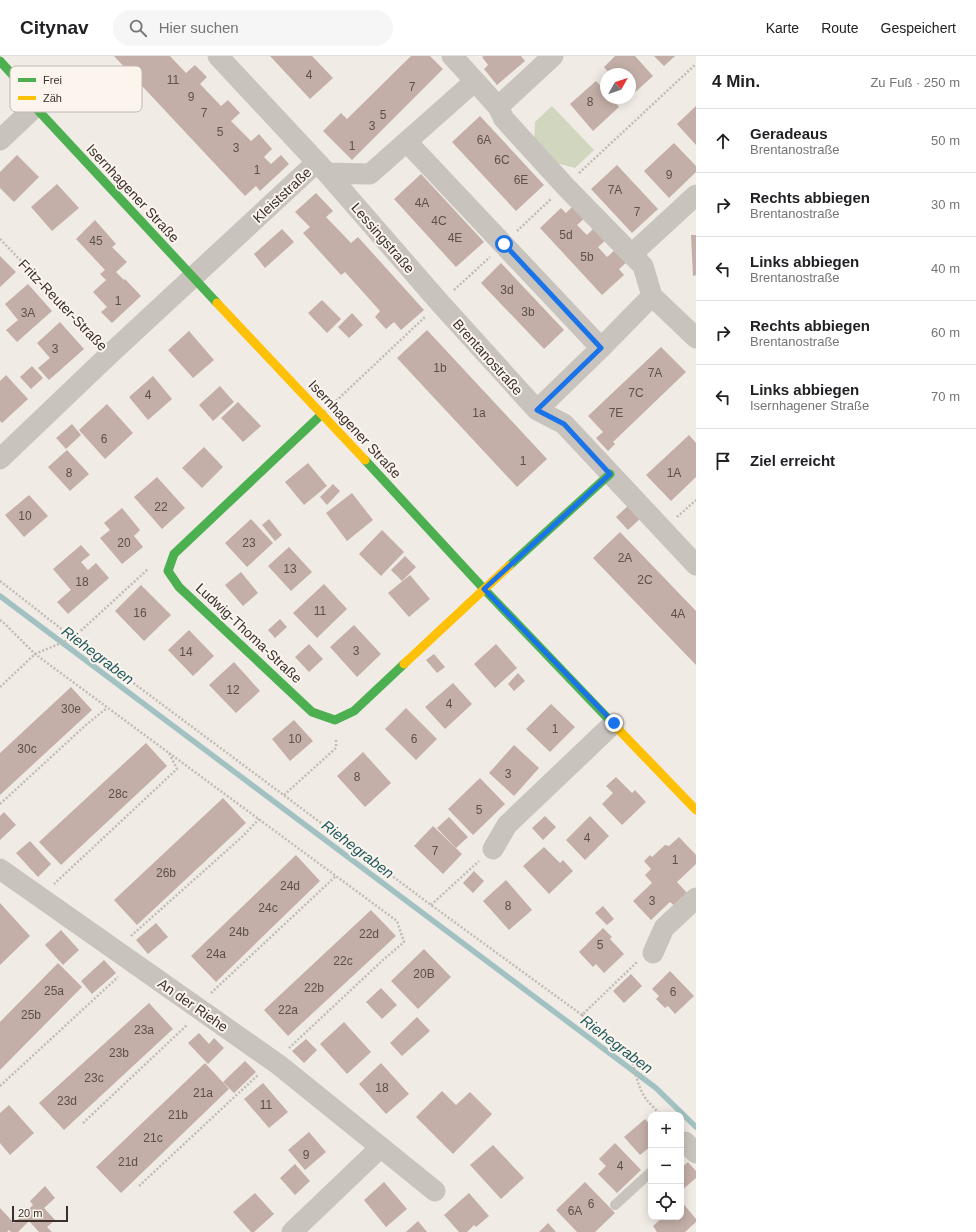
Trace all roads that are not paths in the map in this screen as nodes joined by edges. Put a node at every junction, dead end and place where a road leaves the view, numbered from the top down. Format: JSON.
{"nodes":[{"id":1,"x":218,"y":56,"type":"edge"},
{"id":2,"x":452,"y":56,"type":"edge"},
{"id":3,"x":553,"y":56,"type":"edge"},
{"id":4,"x":0,"y":61,"type":"edge"},
{"id":5,"x":10,"y":72,"type":"edge"},
{"id":6,"x":475,"y":81,"type":"junction"},
{"id":7,"x":498,"y":107,"type":"junction"},
{"id":8,"x":30,"y":112,"type":"edge"},
{"id":9,"x":40,"y":112,"type":"edge"},
{"id":10,"x":0,"y":140,"type":"edge"},
{"id":11,"x":407,"y":142,"type":"junction"},
{"id":12,"x":322,"y":168,"type":"junction"},
{"id":13,"x":696,"y":194,"type":"edge"},
{"id":14,"x":632,"y":254,"type":"junction"},
{"id":15,"x":193,"y":277,"type":"junction"},
{"id":16,"x":652,"y":296,"type":"junction"},
{"id":17,"x":440,"y":303,"type":"joint"},
{"id":18,"x":696,"y":338,"type":"edge"},
{"id":19,"x":601,"y":348,"type":"junction"},
{"id":20,"x":537,"y":410,"type":"junction"},
{"id":21,"x":322,"y":414,"type":"junction"},
{"id":22,"x":0,"y":459,"type":"edge"},
{"id":23,"x":610,"y":474,"type":"junction"},
{"id":24,"x":696,"y":565,"type":"edge"},
{"id":25,"x":484,"y":589,"type":"junction"},
{"id":26,"x":614,"y":723,"type":"junction"},
{"id":27,"x":696,"y":810,"type":"edge"},
{"id":28,"x":493,"y":849,"type":"road end"},
{"id":29,"x":0,"y":869,"type":"edge"},
{"id":30,"x":696,"y":898,"type":"edge"},
{"id":31,"x":653,"y":953,"type":"road end"},
{"id":32,"x":381,"y":1147,"type":"junction"},
{"id":33,"x":648,"y":1175,"type":"edge"},
{"id":34,"x":435,"y":1191,"type":"dead end"},
{"id":35,"x":615,"y":1205,"type":"dead end"},
{"id":36,"x":292,"y":1232,"type":"edge"}],
"edges":[{"from":1,"to":12,"type":"street","name":"Kleiststraße"},
{"from":2,"to":6,"type":"street"},
{"from":3,"to":7,"type":"street"},
{"from":4,"to":5,"type":"street","name":"Isernhagener Straße"},
{"from":6,"to":7,"type":"street"},
{"from":6,"to":11,"type":"street"},
{"from":7,"to":14,"type":"street"},
{"from":8,"to":10,"type":"street"},
{"from":9,"to":15,"type":"street","name":"Isernhagener Straße"},
{"from":11,"to":12,"type":"street"},
{"from":11,"to":19,"type":"street"},
{"from":12,"to":15,"type":"street","name":"Kleiststraße"},
{"from":12,"to":17,"type":"street","name":"Lessingstraße"},
{"from":13,"to":14,"type":"street"},
{"from":14,"to":16,"type":"street"},
{"from":15,"to":21,"type":"street","name":"Isernhagener Straße"},
{"from":15,"to":22,"type":"street","name":"Fritz-Reuter-Straße"},
{"from":16,"to":18,"type":"street"},
{"from":16,"to":19,"type":"street"},
{"from":17,"to":20,"type":"street","name":"Brentanostraße"},
{"from":19,"to":20,"type":"street"},
{"from":20,"to":23,"type":"street","name":"Brentanostraße"},
{"from":21,"to":25,"type":"street","name":"Isernhagener Straße"},
{"from":21,"to":25,"type":"street","name":"Ludwig-Thoma-Straße"},
{"from":23,"to":24,"type":"street","name":"Brentanostraße"},
{"from":23,"to":25,"type":"street"},
{"from":25,"to":26,"type":"street","name":"Isernhagener Straße"},
{"from":26,"to":27,"type":"street","name":"Isernhagener Straße"},
{"from":26,"to":28,"type":"street"},
{"from":29,"to":32,"type":"street","name":"An der Riehe"},
{"from":30,"to":31,"type":"street"},
{"from":32,"to":34,"type":"street","name":"An der Riehe"},
{"from":32,"to":36,"type":"street"},
{"from":33,"to":35,"type":"lane"}]}
